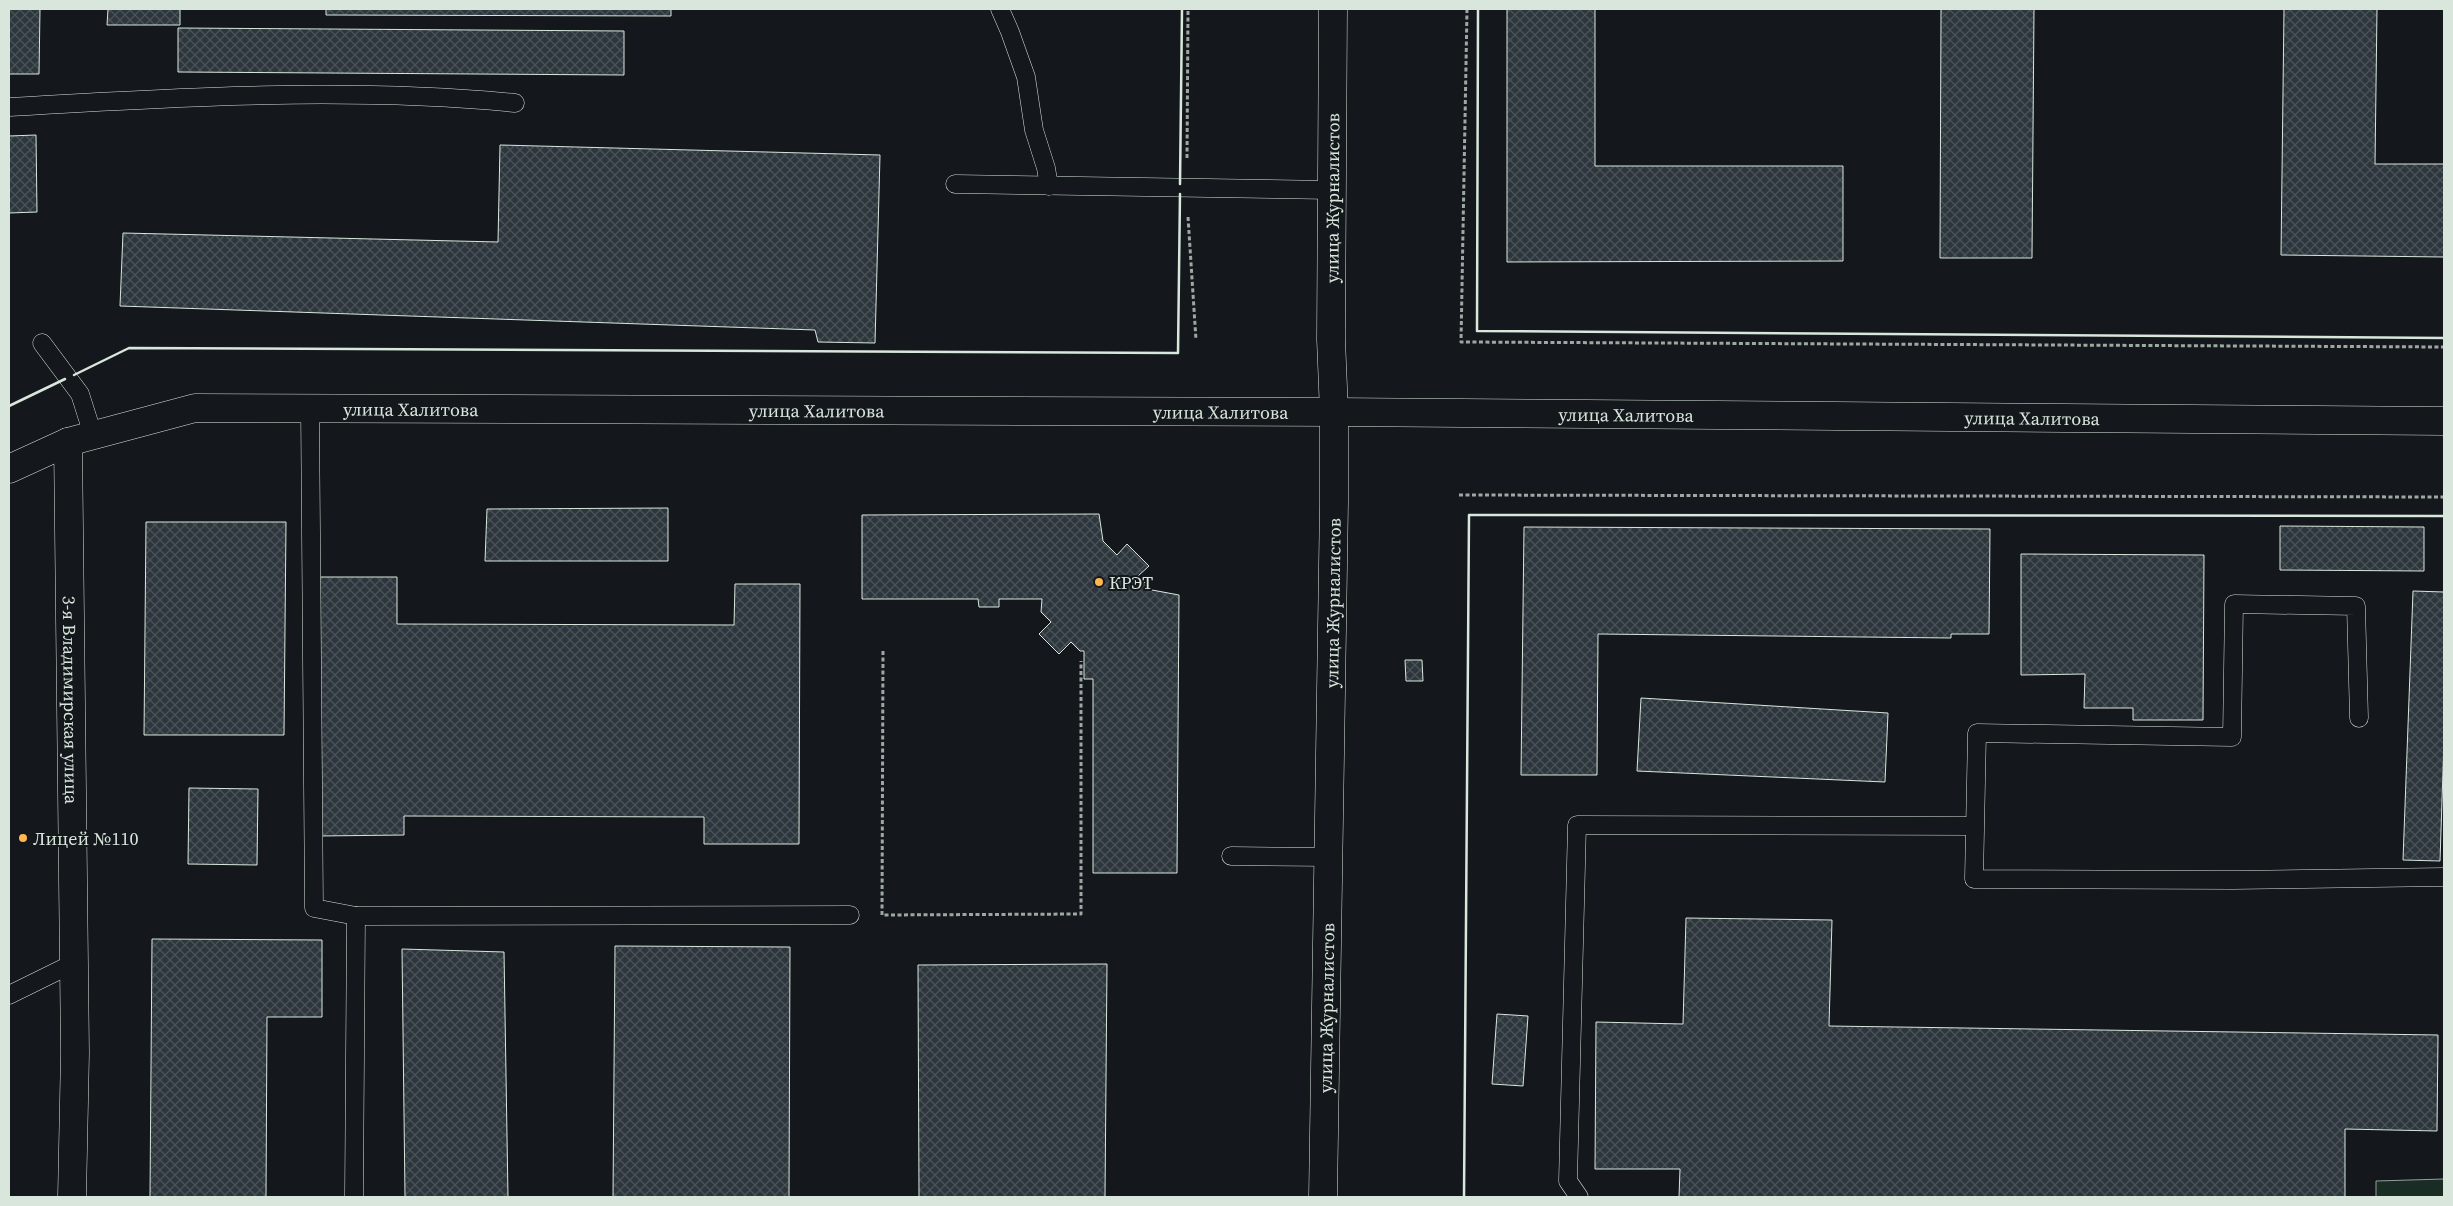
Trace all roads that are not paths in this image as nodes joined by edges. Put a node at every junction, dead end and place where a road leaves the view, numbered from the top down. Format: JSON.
{"nodes":[{"id":1,"x":1000,"y":9,"type":"edge"},
{"id":2,"x":1333,"y":9,"type":"edge"},
{"id":3,"x":515,"y":103,"type":"dead end"},
{"id":4,"x":9,"y":107,"type":"edge"},
{"id":5,"x":955,"y":184,"type":"dead end"},
{"id":6,"x":1049,"y":186,"type":"junction"},
{"id":7,"x":1332,"y":190,"type":"junction"},
{"id":8,"x":42,"y":343,"type":"dead end"},
{"id":9,"x":310,"y":408,"type":"junction"},
{"id":10,"x":1334,"y":412,"type":"junction"},
{"id":11,"x":2444,"y":421,"type":"edge"},
{"id":12,"x":81,"y":438,"type":"junction"},
{"id":13,"x":9,"y":469,"type":"edge"},
{"id":14,"x":2359,"y":718,"type":"dead end"},
{"id":15,"x":1974,"y":826,"type":"junction"},
{"id":16,"x":1231,"y":856,"type":"dead end"},
{"id":17,"x":1328,"y":857,"type":"junction"},
{"id":18,"x":2444,"y":877,"type":"edge"},
{"id":19,"x":850,"y":915,"type":"dead end"},
{"id":20,"x":356,"y":916,"type":"junction"},
{"id":21,"x":74,"y":963,"type":"junction"},
{"id":22,"x":9,"y":995,"type":"edge"},
{"id":23,"x":72,"y":1197,"type":"edge"},
{"id":24,"x":354,"y":1197,"type":"edge"},
{"id":25,"x":1323,"y":1197,"type":"edge"},
{"id":26,"x":1579,"y":1197,"type":"edge"}],
"edges":[{"from":1,"to":6,"type":"lane"},
{"from":2,"to":7,"type":"street","name":"улица Журналистов"},
{"from":3,"to":4,"type":"lane"},
{"from":5,"to":6,"type":"lane"},
{"from":6,"to":7,"type":"lane"},
{"from":7,"to":10,"type":"street","name":"улица Журналистов"},
{"from":8,"to":12,"type":"lane"},
{"from":9,"to":10,"type":"street","name":"улица Халитова"},
{"from":9,"to":12,"type":"street","name":"улица Халитова"},
{"from":9,"to":20,"type":"lane"},
{"from":10,"to":11,"type":"street","name":"улица Халитова"},
{"from":10,"to":17,"type":"street","name":"улица Журналистов"},
{"from":12,"to":13,"type":"street","name":"улица Халитова"},
{"from":12,"to":21,"type":"street","name":"3-я Владимирская улица"},
{"from":14,"to":15,"type":"lane"},
{"from":15,"to":18,"type":"lane"},
{"from":15,"to":26,"type":"lane"},
{"from":16,"to":17,"type":"lane"},
{"from":17,"to":25,"type":"street","name":"улица Журналистов"},
{"from":19,"to":20,"type":"lane"},
{"from":20,"to":24,"type":"lane"},
{"from":21,"to":22,"type":"lane"},
{"from":21,"to":23,"type":"street","name":"3-я Владимирская улица"}]}
